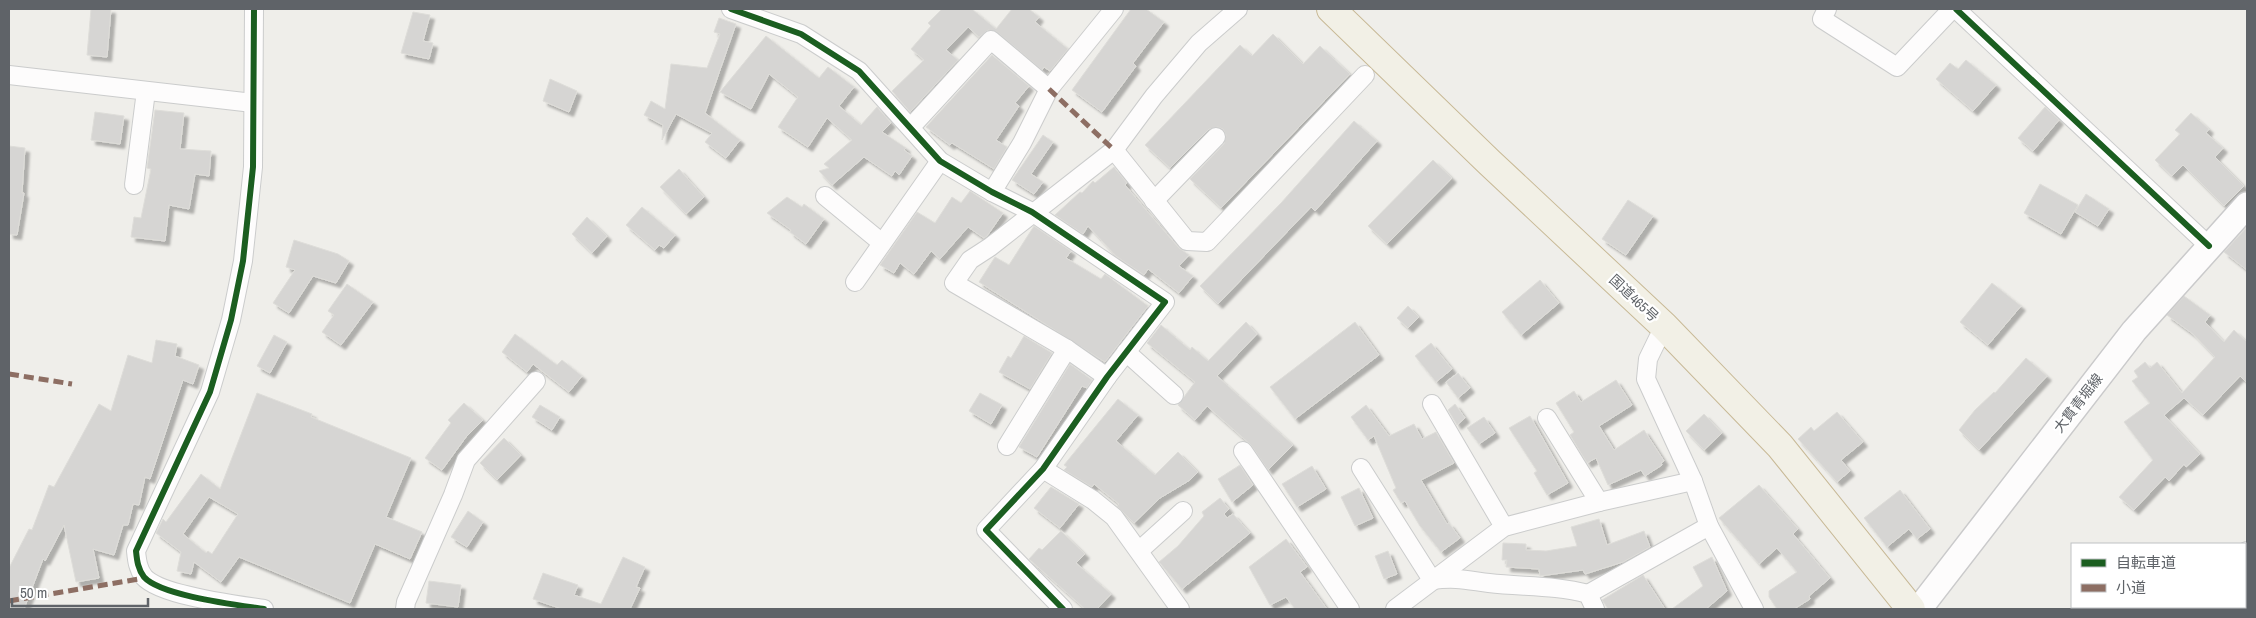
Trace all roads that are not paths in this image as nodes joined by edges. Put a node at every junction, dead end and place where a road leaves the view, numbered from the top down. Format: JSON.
{"nodes":[{"id":1,"x":254,"y":9,"type":"edge"},
{"id":2,"x":731,"y":9,"type":"edge"},
{"id":3,"x":1114,"y":9,"type":"edge"},
{"id":4,"x":1238,"y":9,"type":"edge"},
{"id":5,"x":1331,"y":9,"type":"edge"},
{"id":6,"x":1827,"y":9,"type":"edge"},
{"id":7,"x":1952,"y":9,"type":"edge"},
{"id":8,"x":1956,"y":9,"type":"edge"},
{"id":9,"x":9,"y":75,"type":"edge"},
{"id":10,"x":1364,"y":75,"type":"dead end"},
{"id":11,"x":1049,"y":89,"type":"junction"},
{"id":12,"x":146,"y":91,"type":"junction"},
{"id":13,"x":253,"y":103,"type":"junction"},
{"id":14,"x":911,"y":128,"type":"junction"},
{"id":15,"x":1216,"y":137,"type":"dead end"},
{"id":16,"x":1114,"y":150,"type":"junction"},
{"id":17,"x":940,"y":161,"type":"junction"},
{"id":18,"x":134,"y":185,"type":"dead end"},
{"id":19,"x":992,"y":192,"type":"junction"},
{"id":20,"x":825,"y":196,"type":"dead end"},
{"id":21,"x":1154,"y":201,"type":"junction"},
{"id":22,"x":2247,"y":206,"type":"edge"},
{"id":23,"x":1032,"y":212,"type":"junction"},
{"id":24,"x":882,"y":243,"type":"junction"},
{"id":25,"x":2209,"y":246,"type":"junction"},
{"id":26,"x":855,"y":282,"type":"dead end"},
{"id":27,"x":1664,"y":326,"type":"junction"},
{"id":28,"x":1067,"y":349,"type":"junction"},
{"id":29,"x":1126,"y":352,"type":"junction"},
{"id":30,"x":1107,"y":377,"type":"junction"},
{"id":31,"x":536,"y":381,"type":"dead end"},
{"id":32,"x":1174,"y":395,"type":"dead end"},
{"id":33,"x":1432,"y":404,"type":"dead end"},
{"id":34,"x":1548,"y":418,"type":"dead end"},
{"id":35,"x":1008,"y":446,"type":"dead end"},
{"id":36,"x":1243,"y":451,"type":"dead end"},
{"id":37,"x":1361,"y":468,"type":"dead end"},
{"id":38,"x":1043,"y":470,"type":"junction"},
{"id":39,"x":1693,"y":482,"type":"junction"},
{"id":40,"x":1599,"y":502,"type":"junction"},
{"id":41,"x":1183,"y":511,"type":"dead end"},
{"id":42,"x":1709,"y":526,"type":"junction"},
{"id":43,"x":1504,"y":527,"type":"junction"},
{"id":44,"x":1140,"y":550,"type":"junction"},
{"id":45,"x":1432,"y":580,"type":"junction"},
{"id":46,"x":1592,"y":602,"type":"edge"},
{"id":47,"x":264,"y":609,"type":"edge"},
{"id":48,"x":405,"y":609,"type":"edge"},
{"id":49,"x":1063,"y":609,"type":"edge"},
{"id":50,"x":1180,"y":609,"type":"edge"},
{"id":51,"x":1350,"y":609,"type":"edge"},
{"id":52,"x":1395,"y":609,"type":"edge"},
{"id":53,"x":1754,"y":609,"type":"edge"},
{"id":54,"x":1911,"y":609,"type":"edge"},
{"id":55,"x":1919,"y":609,"type":"edge"}],
"edges":[{"from":1,"to":13,"type":"street"},
{"from":2,"to":14,"type":"street"},
{"from":3,"to":11,"type":"street"},
{"from":4,"to":16,"type":"street"},
{"from":5,"to":27,"type":"highway","name":"国道465号"},
{"from":6,"to":7,"type":"street"},
{"from":8,"to":25,"type":"street"},
{"from":9,"to":12,"type":"street"},
{"from":10,"to":21,"type":"street"},
{"from":11,"to":14,"type":"street"},
{"from":11,"to":19,"type":"street"},
{"from":12,"to":13,"type":"street"},
{"from":12,"to":18,"type":"street"},
{"from":13,"to":47,"type":"street"},
{"from":14,"to":17,"type":"street"},
{"from":15,"to":21,"type":"street"},
{"from":16,"to":21,"type":"street"},
{"from":16,"to":23,"type":"street"},
{"from":17,"to":19,"type":"street"},
{"from":17,"to":24,"type":"street"},
{"from":19,"to":23,"type":"street"},
{"from":20,"to":24,"type":"street"},
{"from":22,"to":25,"type":"main road","name":"大貫青堀線"},
{"from":23,"to":28,"type":"street"},
{"from":23,"to":29,"type":"street"},
{"from":24,"to":26,"type":"street"},
{"from":25,"to":55,"type":"main road","name":"大貫青堀線"},
{"from":27,"to":39,"type":"street"},
{"from":27,"to":54,"type":"highway","name":"国道465号"},
{"from":28,"to":30,"type":"street"},
{"from":28,"to":35,"type":"street"},
{"from":29,"to":30,"type":"street"},
{"from":29,"to":32,"type":"street"},
{"from":30,"to":38,"type":"street"},
{"from":31,"to":48,"type":"street"},
{"from":33,"to":43,"type":"street"},
{"from":34,"to":40,"type":"street"},
{"from":36,"to":51,"type":"street"},
{"from":37,"to":45,"type":"street"},
{"from":38,"to":44,"type":"street"},
{"from":38,"to":49,"type":"street"},
{"from":39,"to":40,"type":"street"},
{"from":39,"to":42,"type":"street"},
{"from":40,"to":43,"type":"street"},
{"from":41,"to":44,"type":"street"},
{"from":42,"to":46,"type":"street"},
{"from":42,"to":53,"type":"street"},
{"from":43,"to":45,"type":"street"},
{"from":44,"to":50,"type":"street"},
{"from":45,"to":46,"type":"street"},
{"from":45,"to":52,"type":"street"}]}
